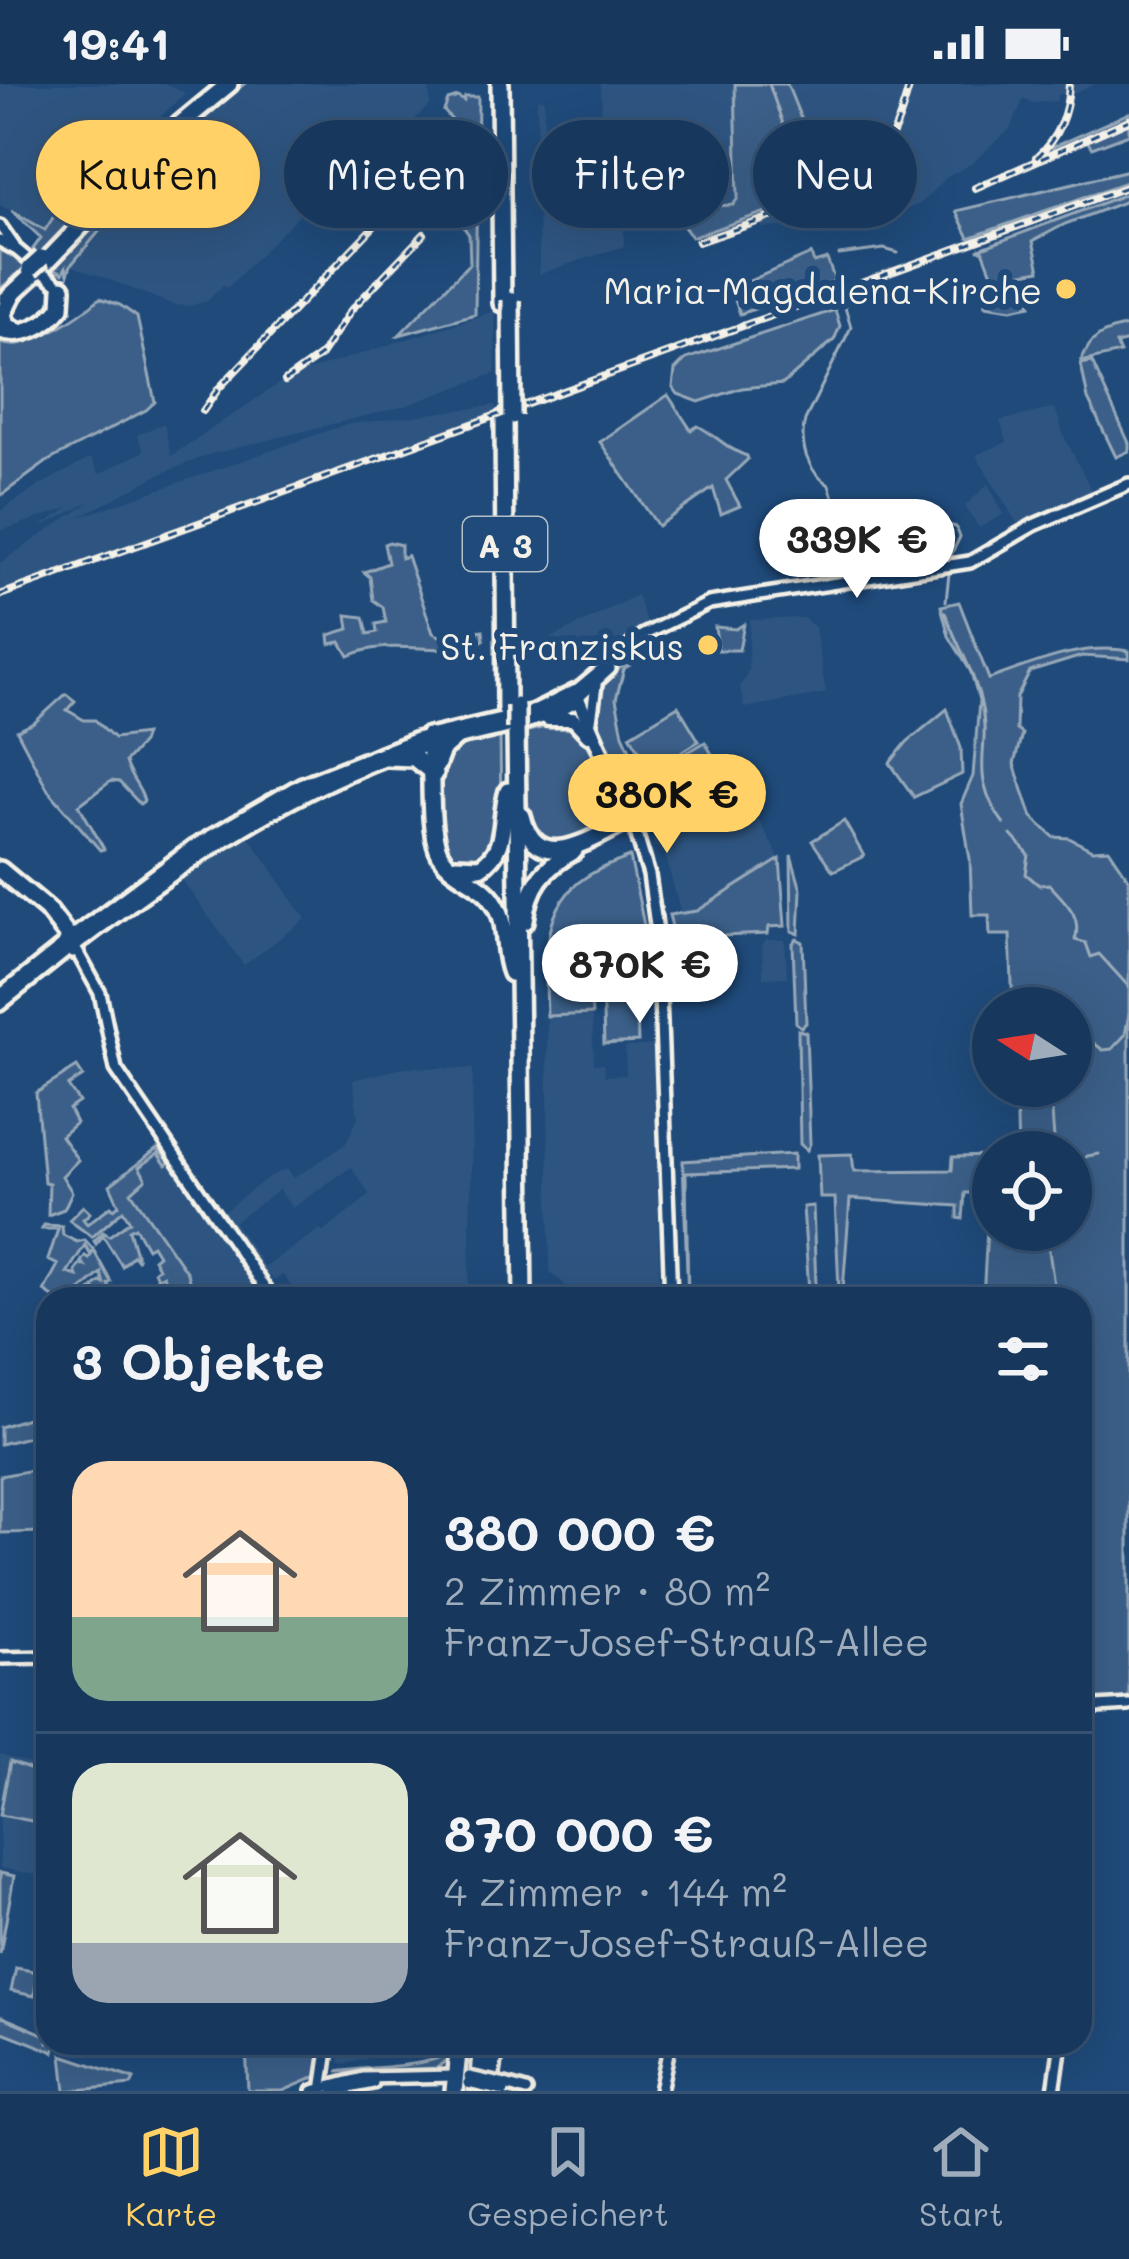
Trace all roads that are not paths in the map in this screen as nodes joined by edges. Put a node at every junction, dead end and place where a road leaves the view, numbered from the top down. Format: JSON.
{"nodes":[{"id":1,"x":219,"y":84,"type":"edge"},
{"id":2,"x":229,"y":84,"type":"edge"},
{"id":3,"x":500,"y":84,"type":"edge"},
{"id":4,"x":510,"y":84,"type":"edge"},
{"id":5,"x":0,"y":226,"type":"edge"},
{"id":6,"x":0,"y":242,"type":"edge"},
{"id":7,"x":17,"y":250,"type":"junction"},
{"id":8,"x":39,"y":265,"type":"junction"},
{"id":9,"x":62,"y":288,"type":"joint"},
{"id":10,"x":4,"y":295,"type":"edge"},
{"id":11,"x":506,"y":302,"type":"junction"},
{"id":12,"x":0,"y":330,"type":"edge"},
{"id":13,"x":25,"y":331,"type":"junction"},
{"id":14,"x":1129,"y":484,"type":"edge"},
{"id":15,"x":661,"y":627,"type":"junction"},
{"id":16,"x":597,"y":682,"type":"junction"},
{"id":17,"x":575,"y":697,"type":"junction"},
{"id":18,"x":512,"y":724,"type":"junction"},
{"id":19,"x":590,"y":731,"type":"junction"},
{"id":20,"x":459,"y":735,"type":"junction"},
{"id":21,"x":429,"y":740,"type":"junction"},
{"id":22,"x":387,"y":758,"type":"junction"},
{"id":23,"x":434,"y":774,"type":"junction"},
{"id":24,"x":508,"y":790,"type":"junction"},
{"id":25,"x":616,"y":799,"type":"joint"},
{"id":26,"x":627,"y":824,"type":"junction"},
{"id":27,"x":447,"y":864,"type":"junction"},
{"id":28,"x":0,"y":870,"type":"edge"},
{"id":29,"x":0,"y":881,"type":"edge"},
{"id":30,"x":70,"y":944,"type":"junction"},
{"id":31,"x":515,"y":969,"type":"junction"},
{"id":32,"x":0,"y":995,"type":"edge"},
{"id":33,"x":0,"y":1005,"type":"edge"},
{"id":34,"x":264,"y":1287,"type":"edge"},
{"id":35,"x":519,"y":1287,"type":"edge"},
{"id":36,"x":671,"y":1287,"type":"edge"},
{"id":37,"x":36,"y":1657,"type":"edge"},
{"id":38,"x":0,"y":1658,"type":"edge"},
{"id":39,"x":1129,"y":1705,"type":"edge"},
{"id":40,"x":1092,"y":1707,"type":"edge"},
{"id":41,"x":326,"y":2055,"type":"edge"},
{"id":42,"x":456,"y":2055,"type":"edge"},
{"id":43,"x":482,"y":2055,"type":"edge"},
{"id":44,"x":668,"y":2055,"type":"edge"},
{"id":45,"x":1058,"y":2055,"type":"edge"},
{"id":46,"x":462,"y":2084,"type":"edge"},
{"id":47,"x":505,"y":2088,"type":"edge"},
{"id":48,"x":319,"y":2090,"type":"edge"},
{"id":49,"x":335,"y":2091,"type":"edge"},
{"id":50,"x":526,"y":2091,"type":"edge"},
{"id":51,"x":660,"y":2091,"type":"edge"},
{"id":52,"x":1054,"y":2091,"type":"edge"}],
"edges":[{"from":1,"to":8,"type":"highway"},
{"from":2,"to":8,"type":"highway"},
{"from":3,"to":11,"type":"highway","number":"A 3"},
{"from":4,"to":11,"type":"highway","number":"A 3"},
{"from":5,"to":7,"type":"street"},
{"from":6,"to":7,"type":"street"},
{"from":7,"to":9,"type":"street"},
{"from":8,"to":10,"type":"highway"},
{"from":9,"to":13,"type":"highway"},
{"from":10,"to":13,"type":"highway"},
{"from":11,"to":18,"type":"highway","number":"A 3","bridge":true},
{"from":12,"to":13,"type":"highway"},
{"from":14,"to":15,"type":"street"},
{"from":15,"to":16,"type":"street"},
{"from":15,"to":17,"type":"street"},
{"from":16,"to":17,"type":"street"},
{"from":16,"to":19,"type":"street"},
{"from":17,"to":18,"type":"main road"},
{"from":17,"to":19,"type":"main road"},
{"from":17,"to":21,"type":"main road"},
{"from":18,"to":19,"type":"main road"},
{"from":18,"to":20,"type":"main road"},
{"from":18,"to":24,"type":"highway","number":"A 3"},
{"from":18,"to":26,"type":"highway","number":"A 3"},
{"from":18,"to":31,"type":"highway","number":"A 3"},
{"from":19,"to":25,"type":"main road"},
{"from":19,"to":26,"type":"main road"},
{"from":20,"to":21,"type":"main road"},
{"from":20,"to":23,"type":"highway"},
{"from":21,"to":22,"type":"main road"},
{"from":21,"to":23,"type":"highway"},
{"from":21,"to":30,"type":"main road"},
{"from":22,"to":23,"type":"highway"},
{"from":22,"to":30,"type":"main road"},
{"from":23,"to":27,"type":"highway"},
{"from":24,"to":27,"type":"highway","number":"A 3"},
{"from":24,"to":31,"type":"highway","number":"A 3"},
{"from":25,"to":26,"type":"highway"},
{"from":26,"to":31,"type":"highway","number":"A 3"},
{"from":26,"to":36,"type":"street"},
{"from":27,"to":31,"type":"highway","number":"A 3"},
{"from":28,"to":30,"type":"highway"},
{"from":29,"to":30,"type":"highway"},
{"from":30,"to":32,"type":"street"},
{"from":30,"to":33,"type":"street"},
{"from":30,"to":34,"type":"street"},
{"from":31,"to":35,"type":"highway","number":"A 3"},
{"from":37,"to":38,"type":"street"},
{"from":39,"to":40,"type":"street"},
{"from":41,"to":48,"type":"street"},
{"from":42,"to":46,"type":"highway"},
{"from":43,"to":46,"type":"highway"},
{"from":44,"to":51,"type":"street"},
{"from":45,"to":52,"type":"street"},
{"from":46,"to":47,"type":"street","bridge":true},
{"from":46,"to":48,"type":"street"},
{"from":46,"to":49,"type":"street"},
{"from":47,"to":50,"type":"street"}]}
